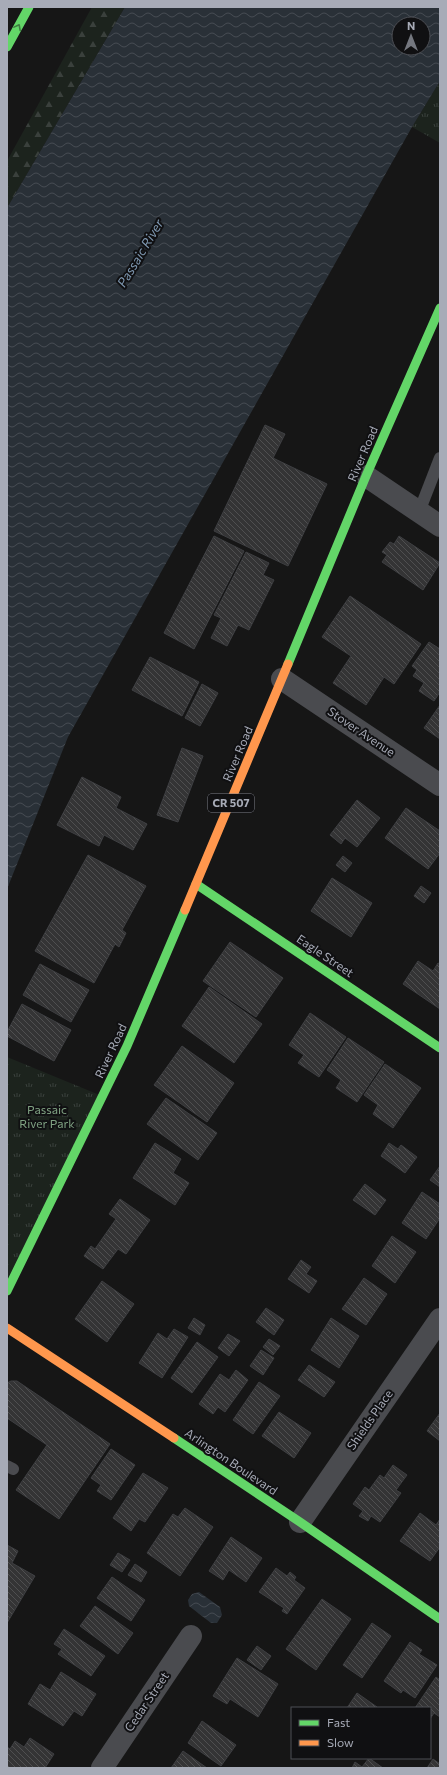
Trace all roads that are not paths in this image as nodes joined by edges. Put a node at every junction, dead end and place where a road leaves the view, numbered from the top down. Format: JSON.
{"nodes":[{"id":1,"x":29,"y":7,"type":"edge"},
{"id":2,"x":7,"y":47,"type":"edge"},
{"id":3,"x":440,"y":308,"type":"edge"},
{"id":4,"x":440,"y":458,"type":"edge"},
{"id":5,"x":366,"y":476,"type":"junction"},
{"id":6,"x":419,"y":512,"type":"junction"},
{"id":7,"x":440,"y":526,"type":"edge"},
{"id":8,"x":282,"y":678,"type":"junction"},
{"id":9,"x":440,"y":785,"type":"edge"},
{"id":10,"x":196,"y":884,"type":"junction"},
{"id":11,"x":440,"y":1048,"type":"edge"},
{"id":12,"x":7,"y":1291,"type":"edge"},
{"id":13,"x":440,"y":1318,"type":"edge"},
{"id":14,"x":7,"y":1328,"type":"edge"},
{"id":15,"x":300,"y":1522,"type":"junction"},
{"id":16,"x":440,"y":1619,"type":"edge"},
{"id":17,"x":191,"y":1636,"type":"dead end"},
{"id":18,"x":102,"y":1768,"type":"edge"}],
"edges":[{"from":2,"to":1,"type":"main road","one_way":true},
{"from":3,"to":5,"type":"main road","name":"River Road","number":"CR 507"},
{"from":4,"to":6,"type":"lane"},
{"from":5,"to":6,"type":"street"},
{"from":5,"to":8,"type":"main road","name":"River Road","number":"CR 507"},
{"from":6,"to":7,"type":"street"},
{"from":8,"to":9,"type":"street","name":"Stover Avenue"},
{"from":8,"to":10,"type":"main road","name":"River Road","number":"CR 507"},
{"from":10,"to":11,"type":"main road","name":"Eagle Street"},
{"from":10,"to":12,"type":"main road","name":"River Road","number":"CR 507"},
{"from":13,"to":15,"type":"street","name":"Shields Place"},
{"from":14,"to":15,"type":"main road","name":"Arlington Boulevard"},
{"from":15,"to":16,"type":"main road","name":"Arlington Boulevard"},
{"from":17,"to":18,"type":"street","name":"Cedar Street"}]}
